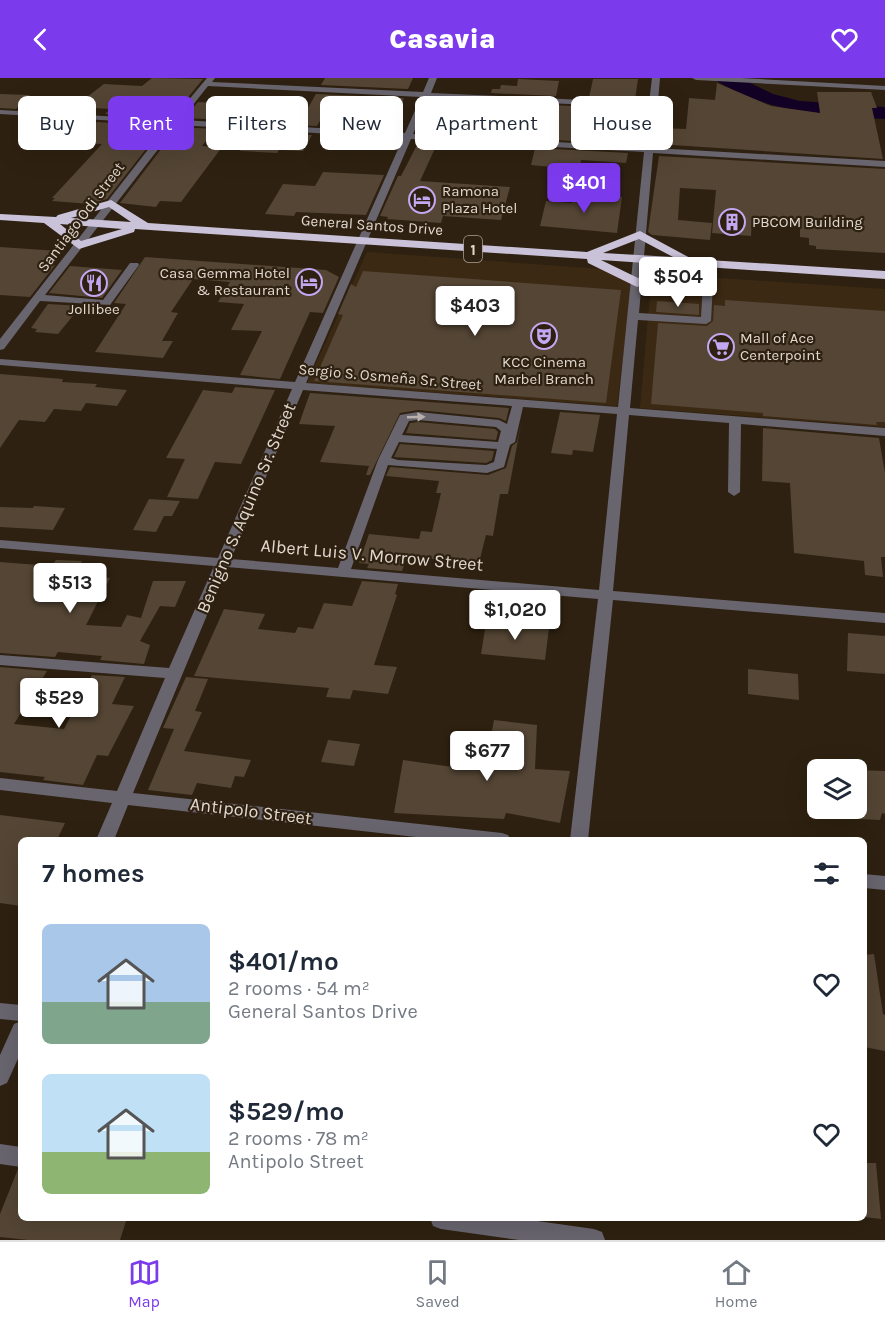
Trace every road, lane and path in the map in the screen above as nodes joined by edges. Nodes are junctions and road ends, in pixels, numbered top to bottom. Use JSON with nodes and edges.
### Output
{"nodes":[{"id":1,"x":433,"y":78,"type":"edge"},
{"id":2,"x":656,"y":78,"type":"edge"},
{"id":3,"x":696,"y":78,"type":"edge"},
{"id":4,"x":719,"y":79,"type":"edge"},
{"id":5,"x":209,"y":81,"type":"edge"},
{"id":6,"x":885,"y":88,"type":"edge"},
{"id":7,"x":426,"y":95,"type":"junction"},
{"id":8,"x":654,"y":96,"type":"edge"},
{"id":9,"x":194,"y":99,"type":"edge"},
{"id":10,"x":571,"y":102,"type":"edge"},
{"id":11,"x":0,"y":112,"type":"edge"},
{"id":12,"x":108,"y":118,"type":"edge"},
{"id":13,"x":194,"y":123,"type":"edge"},
{"id":14,"x":408,"y":135,"type":"junction"},
{"id":15,"x":571,"y":145,"type":"edge"},
{"id":16,"x":153,"y":150,"type":"edge"},
{"id":17,"x":649,"y":150,"type":"joint"},
{"id":18,"x":885,"y":164,"type":"edge"},
{"id":19,"x":111,"y":203,"type":"junction"},
{"id":20,"x":0,"y":217,"type":"edge"},
{"id":21,"x":48,"y":220,"type":"junction"},
{"id":22,"x":95,"y":224,"type":"junction"},
{"id":23,"x":144,"y":226,"type":"junction"},
{"id":24,"x":640,"y":236,"type":"junction"},
{"id":25,"x":361,"y":241,"type":"junction"},
{"id":26,"x":79,"y":245,"type":"junction"},
{"id":27,"x":585,"y":256,"type":"junction"},
{"id":28,"x":638,"y":260,"type":"junction"},
{"id":29,"x":693,"y":263,"type":"junction"},
{"id":30,"x":134,"y":265,"type":"dead end"},
{"id":31,"x":885,"y":274,"type":"edge"},
{"id":32,"x":637,"y":283,"type":"junction"},
{"id":33,"x":708,"y":283,"type":"dead end"},
{"id":34,"x":38,"y":298,"type":"junction"},
{"id":35,"x":633,"y":316,"type":"junction"},
{"id":36,"x":0,"y":347,"type":"edge"},
{"id":37,"x":0,"y":363,"type":"edge"},
{"id":38,"x":299,"y":386,"type":"junction"},
{"id":39,"x":518,"y":404,"type":"junction"},
{"id":40,"x":624,"y":412,"type":"junction"},
{"id":41,"x":735,"y":421,"type":"junction"},
{"id":42,"x":885,"y":432,"type":"edge"},
{"id":43,"x":396,"y":438,"type":"junction"},
{"id":44,"x":504,"y":446,"type":"junction"},
{"id":45,"x":384,"y":460,"type":"junction"},
{"id":46,"x":500,"y":464,"type":"junction"},
{"id":47,"x":734,"y":492,"type":"dead end"},
{"id":48,"x":0,"y":544,"type":"edge"},
{"id":49,"x":224,"y":562,"type":"junction"},
{"id":50,"x":344,"y":572,"type":"junction"},
{"id":51,"x":606,"y":595,"type":"junction"},
{"id":52,"x":885,"y":618,"type":"edge"},
{"id":53,"x":0,"y":660,"type":"edge"},
{"id":54,"x":174,"y":674,"type":"junction"},
{"id":55,"x":0,"y":784,"type":"edge"},
{"id":56,"x":124,"y":796,"type":"junction"},
{"id":57,"x":106,"y":837,"type":"edge"},
{"id":58,"x":476,"y":837,"type":"edge"},
{"id":59,"x":579,"y":837,"type":"edge"},
{"id":60,"x":867,"y":881,"type":"edge"},
{"id":61,"x":885,"y":883,"type":"edge"},
{"id":62,"x":0,"y":1011,"type":"edge"},
{"id":63,"x":18,"y":1014,"type":"edge"},
{"id":64,"x":18,"y":1037,"type":"edge"},
{"id":65,"x":0,"y":1077,"type":"edge"},
{"id":66,"x":0,"y":1154,"type":"edge"},
{"id":67,"x":18,"y":1157,"type":"edge"},
{"id":68,"x":466,"y":1221,"type":"edge"},
{"id":69,"x":542,"y":1230,"type":"edge"},
{"id":70,"x":594,"y":1240,"type":"edge"}],
"edges":[{"from":1,"to":7,"type":"street","name":"Benigno S. Aquino Sr. Street"},
{"from":2,"to":8,"type":"street"},
{"from":3,"to":4,"type":"street"},
{"from":4,"to":6,"type":"street"},
{"from":5,"to":7,"type":"street"},
{"from":5,"to":9,"type":"street","name":"Santiago Odi Street"},
{"from":7,"to":10,"type":"street"},
{"from":7,"to":14,"type":"street","name":"Benigno S. Aquino Sr. Street"},
{"from":11,"to":12,"type":"street"},
{"from":13,"to":14,"type":"street"},
{"from":14,"to":15,"type":"street"},
{"from":14,"to":25,"type":"street","name":"Benigno S. Aquino Sr. Street"},
{"from":16,"to":19,"type":"street","name":"Santiago Odi Street"},
{"from":17,"to":18,"type":"street"},
{"from":17,"to":24,"type":"street"},
{"from":19,"to":21,"type":"highway"},
{"from":19,"to":22,"type":"street","name":"Santiago Odi Street"},
{"from":19,"to":23,"type":"highway"},
{"from":20,"to":21,"type":"highway","name":"General Santos Drive","number":"1"},
{"from":21,"to":22,"type":"highway","name":"General Santos Drive","number":"1"},
{"from":21,"to":26,"type":"highway"},
{"from":22,"to":23,"type":"highway","name":"General Santos Drive","number":"1"},
{"from":22,"to":26,"type":"street","name":"Santiago Odi Street"},
{"from":23,"to":25,"type":"highway","name":"General Santos Drive","number":"1"},
{"from":23,"to":26,"type":"highway"},
{"from":24,"to":27,"type":"highway"},
{"from":24,"to":28,"type":"street"},
{"from":24,"to":29,"type":"highway"},
{"from":25,"to":27,"type":"highway","name":"General Santos Drive","number":"1"},
{"from":25,"to":38,"type":"street","name":"Benigno S. Aquino Sr. Street"},
{"from":26,"to":34,"type":"street","name":"Santiago Odi Street"},
{"from":27,"to":28,"type":"highway","name":"General Santos Drive","number":"1"},
{"from":27,"to":32,"type":"highway"},
{"from":28,"to":29,"type":"highway","name":"General Santos Drive","number":"1"},
{"from":28,"to":32,"type":"street"},
{"from":29,"to":31,"type":"highway","name":"General Santos Drive","number":"1"},
{"from":29,"to":32,"type":"highway"},
{"from":30,"to":34,"type":"street"},
{"from":32,"to":35,"type":"street"},
{"from":33,"to":35,"type":"street"},
{"from":34,"to":36,"type":"street","name":"Santiago Odi Street"},
{"from":35,"to":40,"type":"street"},
{"from":37,"to":38,"type":"street","name":"Sergio S. Osmeña Sr. Street"},
{"from":38,"to":39,"type":"street","name":"Sergio S. Osmeña Sr. Street"},
{"from":38,"to":49,"type":"street","name":"Benigno S. Aquino Sr. Street"},
{"from":39,"to":40,"type":"street","name":"Sergio S. Osmeña Sr. Street"},
{"from":39,"to":46,"type":"street"},
{"from":40,"to":41,"type":"street","name":"Sergio S. Osmeña Sr. Street"},
{"from":40,"to":51,"type":"street"},
{"from":41,"to":42,"type":"street","name":"Sergio S. Osmeña Sr. Street"},
{"from":41,"to":47,"type":"street"},
{"from":43,"to":44,"type":"street"},
{"from":43,"to":44,"type":"street","one_way":true},
{"from":43,"to":45,"type":"street"},
{"from":44,"to":46,"type":"street"},
{"from":45,"to":46,"type":"street"},
{"from":45,"to":50,"type":"street"},
{"from":48,"to":49,"type":"street","name":"Albert Luis V. Morrow Street"},
{"from":49,"to":50,"type":"street","name":"Albert Luis V. Morrow Street"},
{"from":49,"to":54,"type":"street","name":"Benigno S. Aquino Sr. Street"},
{"from":50,"to":51,"type":"street","name":"Albert Luis V. Morrow Street"},
{"from":51,"to":52,"type":"street","name":"Albert Luis V. Morrow Street"},
{"from":51,"to":59,"type":"street"},
{"from":53,"to":54,"type":"street"},
{"from":54,"to":56,"type":"street","name":"Benigno S. Aquino Sr. Street"},
{"from":55,"to":56,"type":"street","name":"Antipolo Street"},
{"from":56,"to":57,"type":"street","name":"Benigno S. Aquino Sr. Street"},
{"from":56,"to":58,"type":"street","name":"Antipolo Street"},
{"from":60,"to":61,"type":"street"},
{"from":62,"to":63,"type":"street"},
{"from":64,"to":65,"type":"street"},
{"from":66,"to":67,"type":"street"},
{"from":68,"to":69,"type":"street"},
{"from":69,"to":70,"type":"street"}]}
